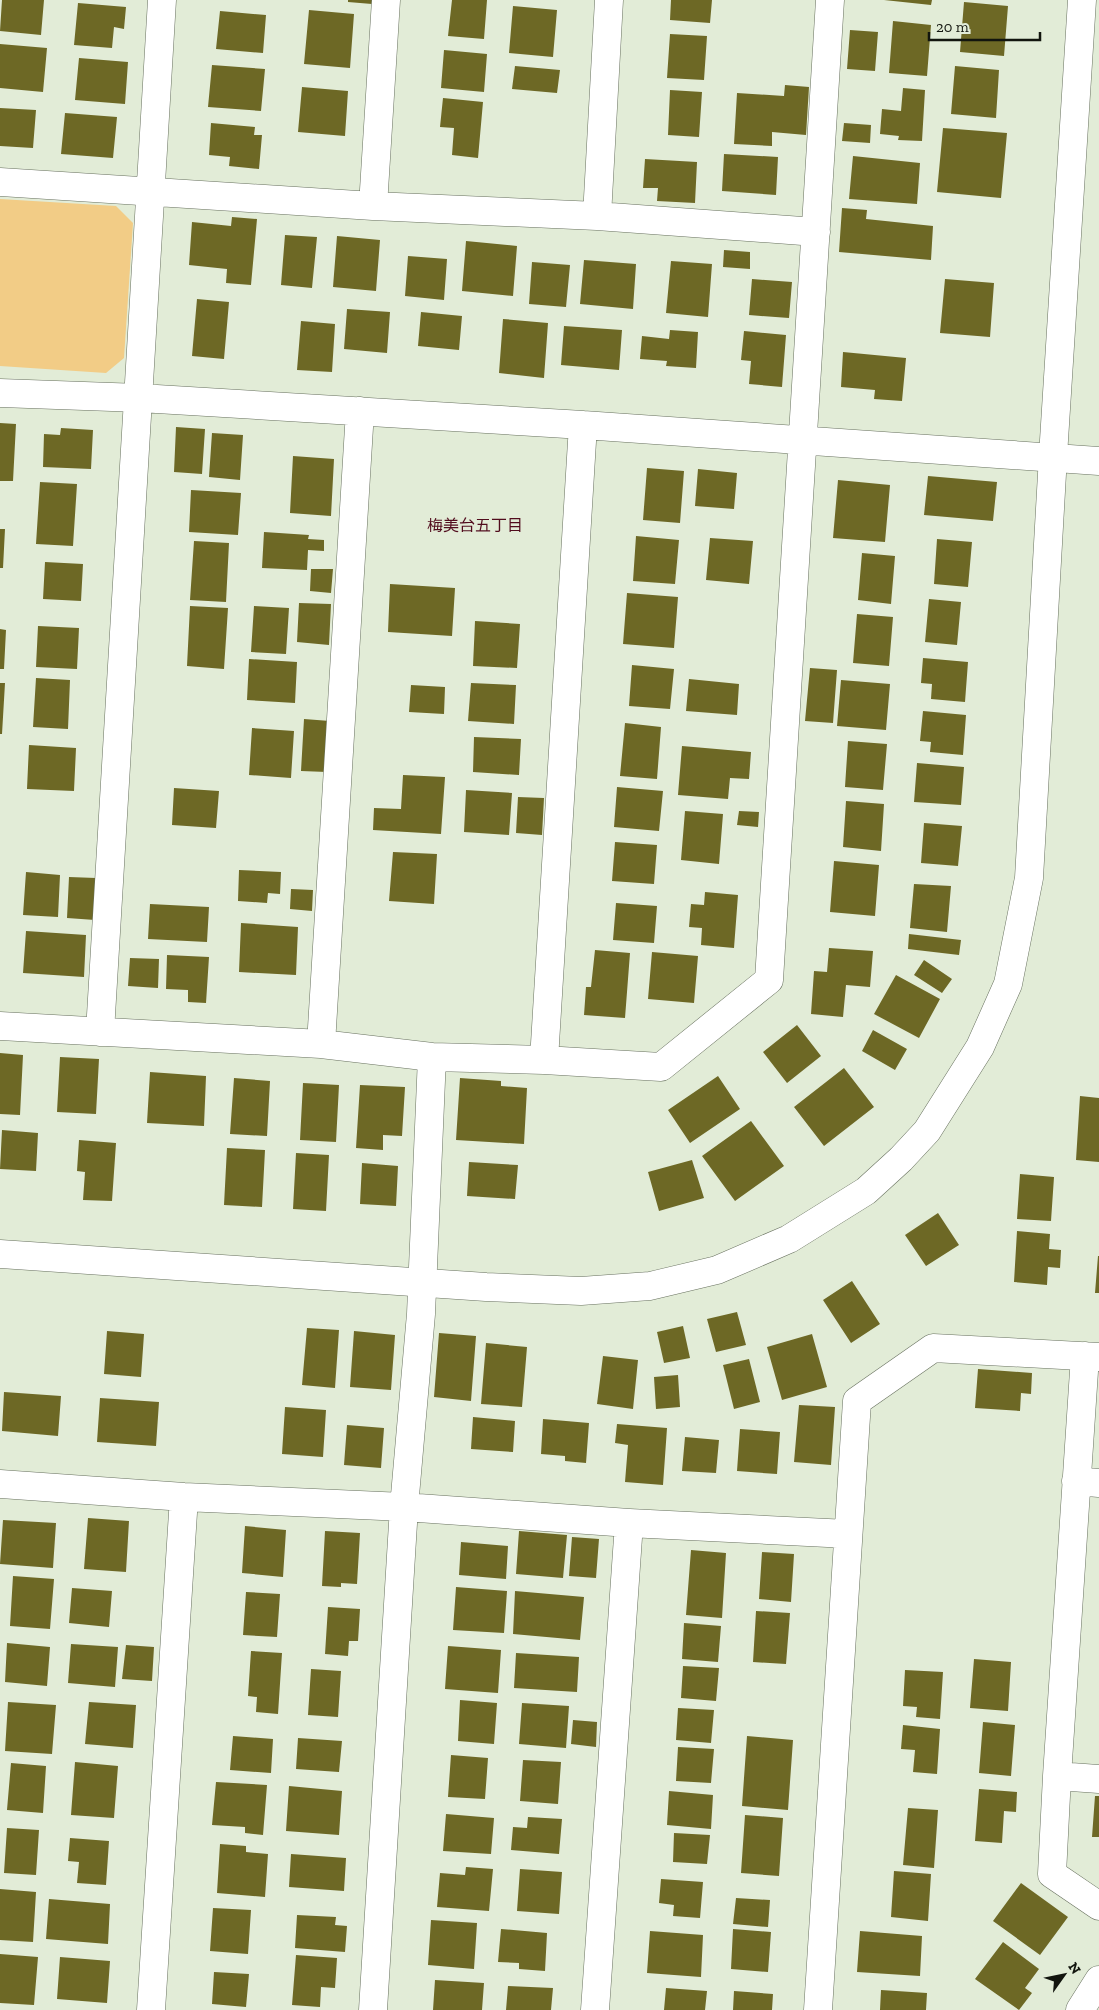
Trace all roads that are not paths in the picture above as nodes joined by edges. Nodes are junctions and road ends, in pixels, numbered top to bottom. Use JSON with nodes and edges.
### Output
{"nodes":[{"id":1,"x":162,"y":0,"type":"edge"},
{"id":2,"x":386,"y":0,"type":"edge"},
{"id":3,"x":609,"y":0,"type":"edge"},
{"id":4,"x":830,"y":0,"type":"edge"},
{"id":5,"x":1082,"y":0,"type":"edge"},
{"id":6,"x":0,"y":182,"type":"edge"},
{"id":7,"x":150,"y":191,"type":"junction"},
{"id":8,"x":374,"y":206,"type":"junction"},
{"id":9,"x":597,"y":216,"type":"junction"},
{"id":10,"x":816,"y":232,"type":"junction"},
{"id":11,"x":0,"y":392,"type":"edge"},
{"id":12,"x":140,"y":398,"type":"junction"},
{"id":13,"x":360,"y":411,"type":"junction"},
{"id":14,"x":583,"y":425,"type":"junction"},
{"id":15,"x":803,"y":439,"type":"junction"},
{"id":16,"x":1053,"y":456,"type":"junction"},
{"id":17,"x":1099,"y":461,"type":"edge"},
{"id":18,"x":0,"y":1026,"type":"edge"},
{"id":19,"x":100,"y":1032,"type":"junction"},
{"id":20,"x":321,"y":1044,"type":"junction"},
{"id":21,"x":432,"y":1057,"type":"junction"},
{"id":22,"x":544,"y":1060,"type":"junction"},
{"id":23,"x":0,"y":1254,"type":"edge"},
{"id":24,"x":422,"y":1283,"type":"junction"},
{"id":25,"x":1092,"y":1356,"type":"edge"},
{"id":26,"x":1087,"y":1482,"type":"edge"},
{"id":27,"x":0,"y":1484,"type":"edge"},
{"id":28,"x":184,"y":1496,"type":"junction"},
{"id":29,"x":404,"y":1507,"type":"junction"},
{"id":30,"x":629,"y":1523,"type":"junction"},
{"id":31,"x":848,"y":1534,"type":"junction"},
{"id":32,"x":1056,"y":1776,"type":"junction"},
{"id":33,"x":1099,"y":1779,"type":"edge"},
{"id":34,"x":1099,"y":1906,"type":"edge"},
{"id":35,"x":1099,"y":1980,"type":"edge"},
{"id":36,"x":151,"y":2010,"type":"edge"},
{"id":37,"x":373,"y":2010,"type":"edge"},
{"id":38,"x":595,"y":2010,"type":"edge"},
{"id":39,"x":818,"y":2010,"type":"edge"},
{"id":40,"x":1080,"y":2010,"type":"edge"}],
"edges":[{"from":1,"to":7,"type":"street"},
{"from":2,"to":8,"type":"street"},
{"from":3,"to":9,"type":"street"},
{"from":4,"to":10,"type":"street"},
{"from":5,"to":16,"type":"street"},
{"from":6,"to":7,"type":"street"},
{"from":7,"to":8,"type":"street"},
{"from":7,"to":12,"type":"street"},
{"from":8,"to":9,"type":"street"},
{"from":9,"to":10,"type":"street"},
{"from":10,"to":15,"type":"street"},
{"from":11,"to":12,"type":"street"},
{"from":12,"to":13,"type":"street"},
{"from":12,"to":19,"type":"street"},
{"from":13,"to":14,"type":"street"},
{"from":13,"to":20,"type":"street"},
{"from":14,"to":15,"type":"street"},
{"from":14,"to":22,"type":"street"},
{"from":15,"to":16,"type":"street"},
{"from":15,"to":22,"type":"street"},
{"from":16,"to":17,"type":"street"},
{"from":16,"to":24,"type":"street"},
{"from":18,"to":19,"type":"street"},
{"from":19,"to":20,"type":"street"},
{"from":20,"to":21,"type":"street"},
{"from":21,"to":22,"type":"street"},
{"from":21,"to":24,"type":"street"},
{"from":23,"to":24,"type":"street"},
{"from":24,"to":29,"type":"street"},
{"from":25,"to":26,"type":"street"},
{"from":25,"to":31,"type":"street"},
{"from":26,"to":32,"type":"street"},
{"from":27,"to":28,"type":"street"},
{"from":28,"to":29,"type":"street"},
{"from":28,"to":36,"type":"street"},
{"from":29,"to":30,"type":"street"},
{"from":29,"to":37,"type":"street"},
{"from":30,"to":31,"type":"street"},
{"from":30,"to":38,"type":"street"},
{"from":31,"to":39,"type":"street"},
{"from":32,"to":33,"type":"street"},
{"from":32,"to":34,"type":"street"},
{"from":35,"to":40,"type":"street"}]}
